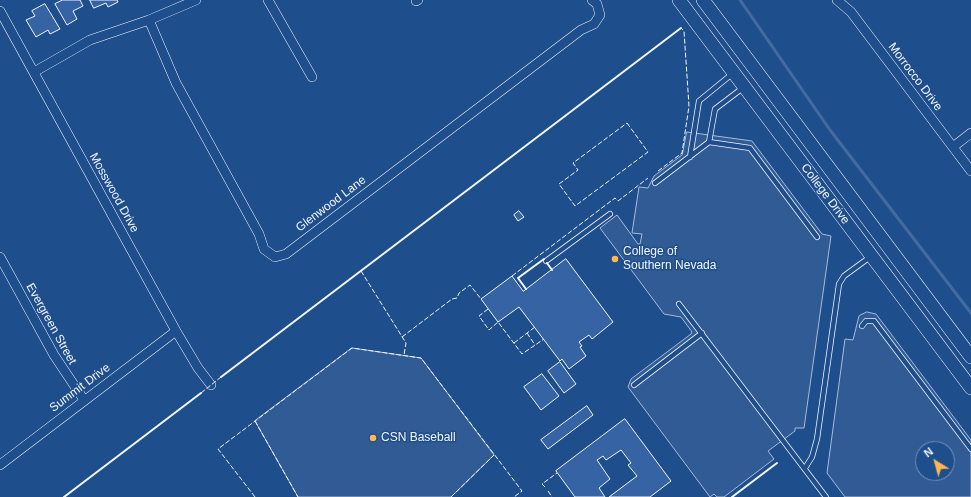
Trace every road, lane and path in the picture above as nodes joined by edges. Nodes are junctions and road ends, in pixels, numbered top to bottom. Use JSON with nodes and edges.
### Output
{"nodes":[{"id":1,"x":196,"y":0,"type":"edge"},
{"id":2,"x":268,"y":0,"type":"edge"},
{"id":3,"x":592,"y":0,"type":"edge"},
{"id":4,"x":679,"y":0,"type":"edge"},
{"id":5,"x":703,"y":0,"type":"edge"},
{"id":6,"x":837,"y":0,"type":"edge"},
{"id":7,"x":0,"y":11,"type":"edge"},
{"id":8,"x":149,"y":20,"type":"junction"},
{"id":9,"x":749,"y":62,"type":"junction"},
{"id":10,"x":34,"y":72,"type":"junction"},
{"id":11,"x":734,"y":73,"type":"junction"},
{"id":12,"x":760,"y":75,"type":"junction"},
{"id":13,"x":312,"y":77,"type":"dead end"},
{"id":14,"x":744,"y":87,"type":"junction"},
{"id":15,"x":971,"y":133,"type":"edge"},
{"id":16,"x":709,"y":142,"type":"junction"},
{"id":17,"x":953,"y":147,"type":"junction"},
{"id":18,"x":690,"y":157,"type":"junction"},
{"id":19,"x":971,"y":171,"type":"edge"},
{"id":20,"x":655,"y":183,"type":"dead end"},
{"id":21,"x":610,"y":214,"type":"dead end"},
{"id":22,"x":817,"y":237,"type":"dead end"},
{"id":23,"x":871,"y":256,"type":"junction"},
{"id":24,"x":0,"y":257,"type":"edge"},
{"id":25,"x":546,"y":261,"type":"dead end"},
{"id":26,"x":679,"y":304,"type":"dead end"},
{"id":27,"x":862,"y":326,"type":"dead end"},
{"id":28,"x":176,"y":331,"type":"junction"},
{"id":29,"x":702,"y":333,"type":"junction"},
{"id":30,"x":971,"y":357,"type":"edge"},
{"id":31,"x":211,"y":384,"type":"dead end"},
{"id":32,"x":634,"y":385,"type":"dead end"},
{"id":33,"x":971,"y":388,"type":"edge"},
{"id":34,"x":84,"y":400,"type":"junction"},
{"id":35,"x":971,"y":449,"type":"edge"},
{"id":36,"x":0,"y":465,"type":"edge"},
{"id":37,"x":805,"y":468,"type":"junction"},
{"id":38,"x":826,"y":497,"type":"edge"}],
"edges":[{"from":1,"to":8,"type":"street"},
{"from":2,"to":13,"type":"street"},
{"from":3,"to":8,"type":"street","name":"Glenwood Lane"},
{"from":4,"to":11,"type":"main road","name":"College Drive"},
{"from":5,"to":9,"type":"main road","name":"College Drive"},
{"from":6,"to":17,"type":"street","name":"Morrocco Drive"},
{"from":7,"to":10,"type":"street","name":"Mosswood Drive"},
{"from":8,"to":10,"type":"street"},
{"from":9,"to":11,"type":"main road"},
{"from":9,"to":12,"type":"main road","name":"College Drive"},
{"from":10,"to":28,"type":"street","name":"Mosswood Drive"},
{"from":11,"to":14,"type":"main road","name":"College Drive"},
{"from":11,"to":18,"type":"lane"},
{"from":12,"to":14,"type":"main road"},
{"from":12,"to":30,"type":"main road","name":"College Drive"},
{"from":14,"to":16,"type":"lane"},
{"from":14,"to":23,"type":"main road","name":"College Drive"},
{"from":15,"to":17,"type":"street"},
{"from":16,"to":18,"type":"lane"},
{"from":16,"to":22,"type":"lane"},
{"from":17,"to":19,"type":"street","name":"Morrocco Drive"},
{"from":18,"to":20,"type":"lane"},
{"from":21,"to":25,"type":"lane"},
{"from":23,"to":33,"type":"main road","name":"College Drive"},
{"from":23,"to":37,"type":"lane"},
{"from":24,"to":34,"type":"street","name":"Evergreen Street"},
{"from":26,"to":29,"type":"lane"},
{"from":27,"to":35,"type":"lane"},
{"from":28,"to":31,"type":"street","name":"Mosswood Drive"},
{"from":28,"to":34,"type":"street","name":"Summit Drive"},
{"from":29,"to":32,"type":"lane"},
{"from":29,"to":37,"type":"lane"},
{"from":34,"to":36,"type":"street","name":"Summit Drive"},
{"from":37,"to":38,"type":"lane"}]}
